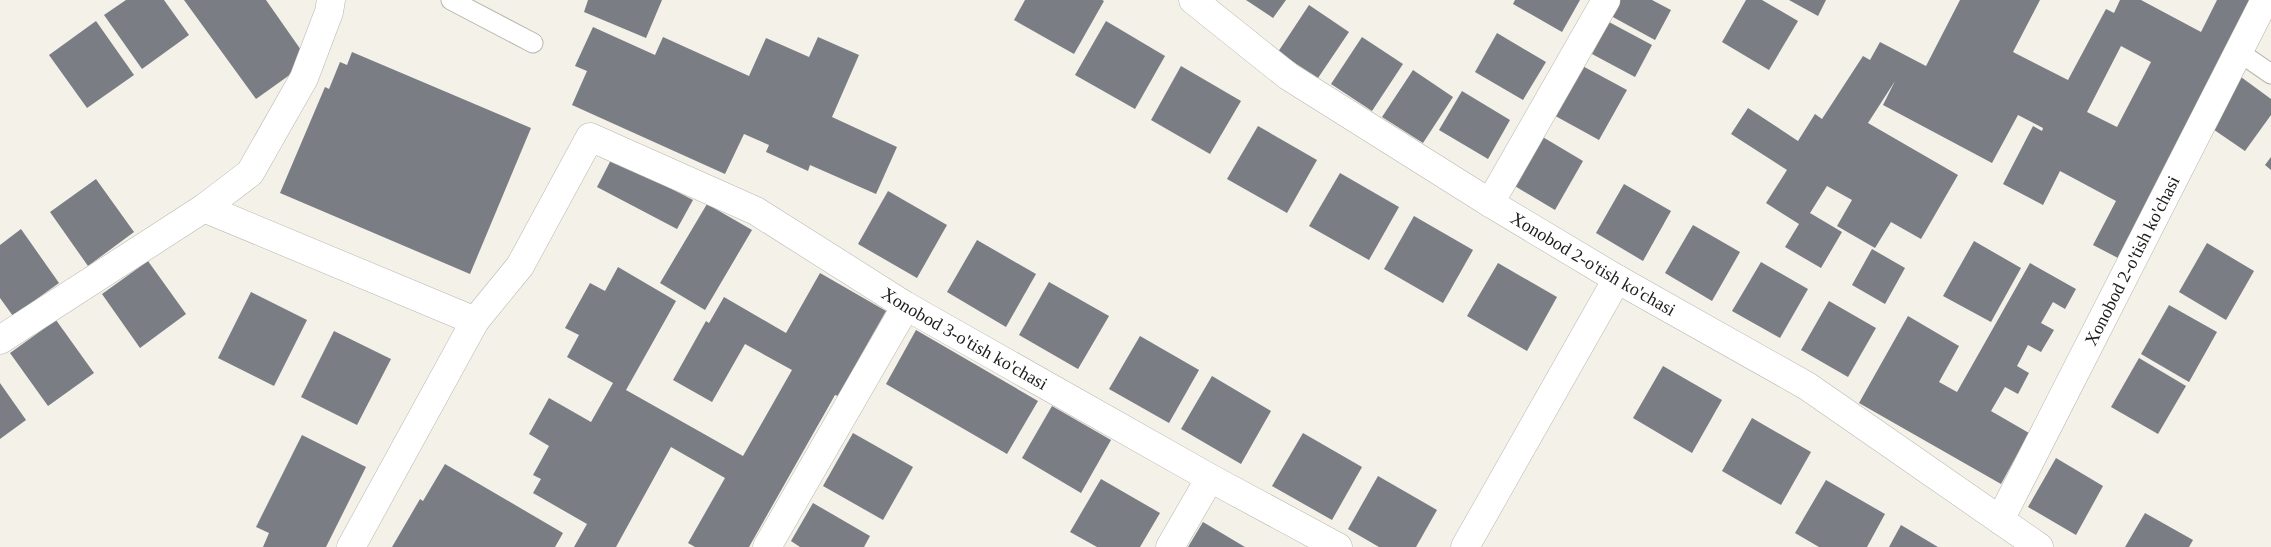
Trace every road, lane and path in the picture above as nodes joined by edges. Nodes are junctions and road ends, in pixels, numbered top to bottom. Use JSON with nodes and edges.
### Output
{"nodes":[{"id":1,"x":331,"y":0,"type":"edge"},
{"id":2,"x":451,"y":0,"type":"edge"},
{"id":3,"x":1193,"y":0,"type":"edge"},
{"id":4,"x":1606,"y":0,"type":"edge"},
{"id":5,"x":2265,"y":0,"type":"edge"},
{"id":6,"x":533,"y":43,"type":"dead end"},
{"id":7,"x":2239,"y":52,"type":"junction"},
{"id":8,"x":2271,"y":74,"type":"edge"},
{"id":9,"x":1490,"y":203,"type":"junction"},
{"id":10,"x":204,"y":208,"type":"junction"},
{"id":11,"x":1617,"y":279,"type":"junction"},
{"id":12,"x":906,"y":306,"type":"junction"},
{"id":13,"x":475,"y":321,"type":"junction"},
{"id":14,"x":0,"y":340,"type":"edge"},
{"id":15,"x":1210,"y":478,"type":"junction"},
{"id":16,"x":2000,"y":520,"type":"junction"},
{"id":17,"x":351,"y":547,"type":"edge"},
{"id":18,"x":767,"y":547,"type":"edge"},
{"id":19,"x":1170,"y":547,"type":"edge"},
{"id":20,"x":1338,"y":547,"type":"edge"},
{"id":21,"x":1465,"y":547,"type":"edge"},
{"id":22,"x":2039,"y":547,"type":"edge"}],
"edges":[{"from":1,"to":10,"type":"street"},
{"from":2,"to":6,"type":"lane"},
{"from":3,"to":9,"type":"street","name":"Xonobod 2-o'tish ko'chasi"},
{"from":4,"to":9,"type":"street"},
{"from":5,"to":7,"type":"street","name":"Xonobod 2-o'tish ko'chasi"},
{"from":7,"to":8,"type":"lane"},
{"from":7,"to":16,"type":"street","name":"Xonobod 2-o'tish ko'chasi"},
{"from":9,"to":11,"type":"street","name":"Xonobod 2-o'tish ko'chasi"},
{"from":10,"to":13,"type":"street"},
{"from":10,"to":14,"type":"street"},
{"from":11,"to":16,"type":"street","name":"Xonobod 2-o'tish ko'chasi"},
{"from":11,"to":21,"type":"street"},
{"from":12,"to":13,"type":"street","name":"Xonobod 3-o'tish ko'chasi"},
{"from":12,"to":15,"type":"street","name":"Xonobod 3-o'tish ko'chasi"},
{"from":12,"to":18,"type":"street"},
{"from":13,"to":17,"type":"street"},
{"from":15,"to":19,"type":"street"},
{"from":15,"to":20,"type":"street","name":"Xonobod 3-o'tish ko'chasi"},
{"from":16,"to":22,"type":"street","name":"Xonobod 2-o'tish ko'chasi"}]}
